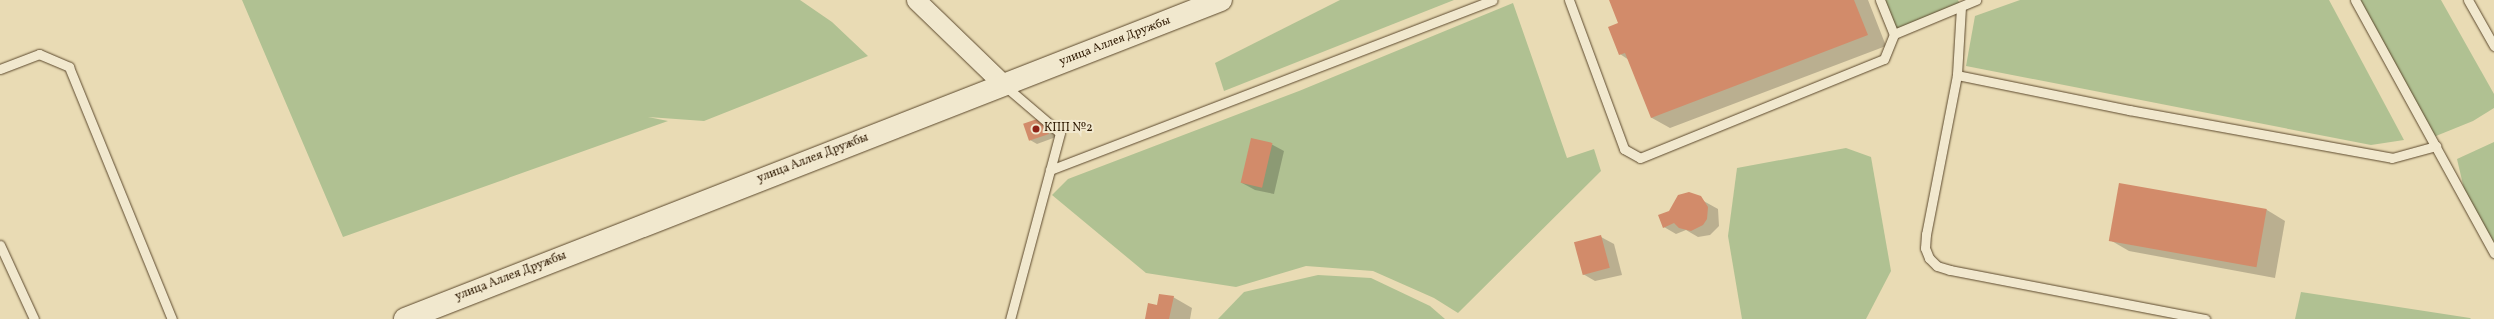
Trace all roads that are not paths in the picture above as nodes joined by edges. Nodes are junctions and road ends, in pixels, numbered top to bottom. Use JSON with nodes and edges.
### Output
{"nodes":[{"id":1,"x":916,"y":0,"type":"edge"},
{"id":2,"x":1221,"y":0,"type":"edge"},
{"id":3,"x":1492,"y":0,"type":"edge"},
{"id":4,"x":1570,"y":0,"type":"edge"},
{"id":5,"x":1880,"y":0,"type":"edge"},
{"id":6,"x":1976,"y":0,"type":"edge"},
{"id":7,"x":2355,"y":0,"type":"edge"},
{"id":8,"x":2468,"y":0,"type":"edge"},
{"id":9,"x":1960,"y":7,"type":"junction"},
{"id":10,"x":1894,"y":34,"type":"junction"},
{"id":11,"x":2494,"y":46,"type":"edge"},
{"id":12,"x":0,"y":69,"type":"edge"},
{"id":13,"x":1957,"y":75,"type":"junction"},
{"id":14,"x":1004,"y":85,"type":"junction"},
{"id":15,"x":2436,"y":146,"type":"junction"},
{"id":16,"x":1050,"y":170,"type":"junction"},
{"id":17,"x":0,"y":245,"type":"edge"},
{"id":18,"x":2494,"y":253,"type":"edge"},
{"id":19,"x":34,"y":319,"type":"edge"},
{"id":20,"x":172,"y":319,"type":"edge"},
{"id":21,"x":405,"y":319,"type":"edge"},
{"id":22,"x":1010,"y":319,"type":"edge"},
{"id":23,"x":2205,"y":319,"type":"edge"}],
"edges":[{"from":1,"to":14,"type":"street"},
{"from":2,"to":14,"type":"main road","name":"улица Аллея Дружбы"},
{"from":3,"to":16,"type":"lane"},
{"from":4,"to":10,"type":"lane"},
{"from":5,"to":10,"type":"lane"},
{"from":6,"to":9,"type":"lane"},
{"from":7,"to":15,"type":"lane"},
{"from":8,"to":11,"type":"lane"},
{"from":9,"to":10,"type":"lane"},
{"from":9,"to":13,"type":"lane"},
{"from":12,"to":20,"type":"lane"},
{"from":13,"to":15,"type":"lane"},
{"from":13,"to":23,"type":"lane"},
{"from":14,"to":16,"type":"lane"},
{"from":14,"to":21,"type":"main road","name":"улица Аллея Дружбы"},
{"from":15,"to":18,"type":"lane"},
{"from":16,"to":22,"type":"lane"},
{"from":17,"to":19,"type":"lane"}]}
